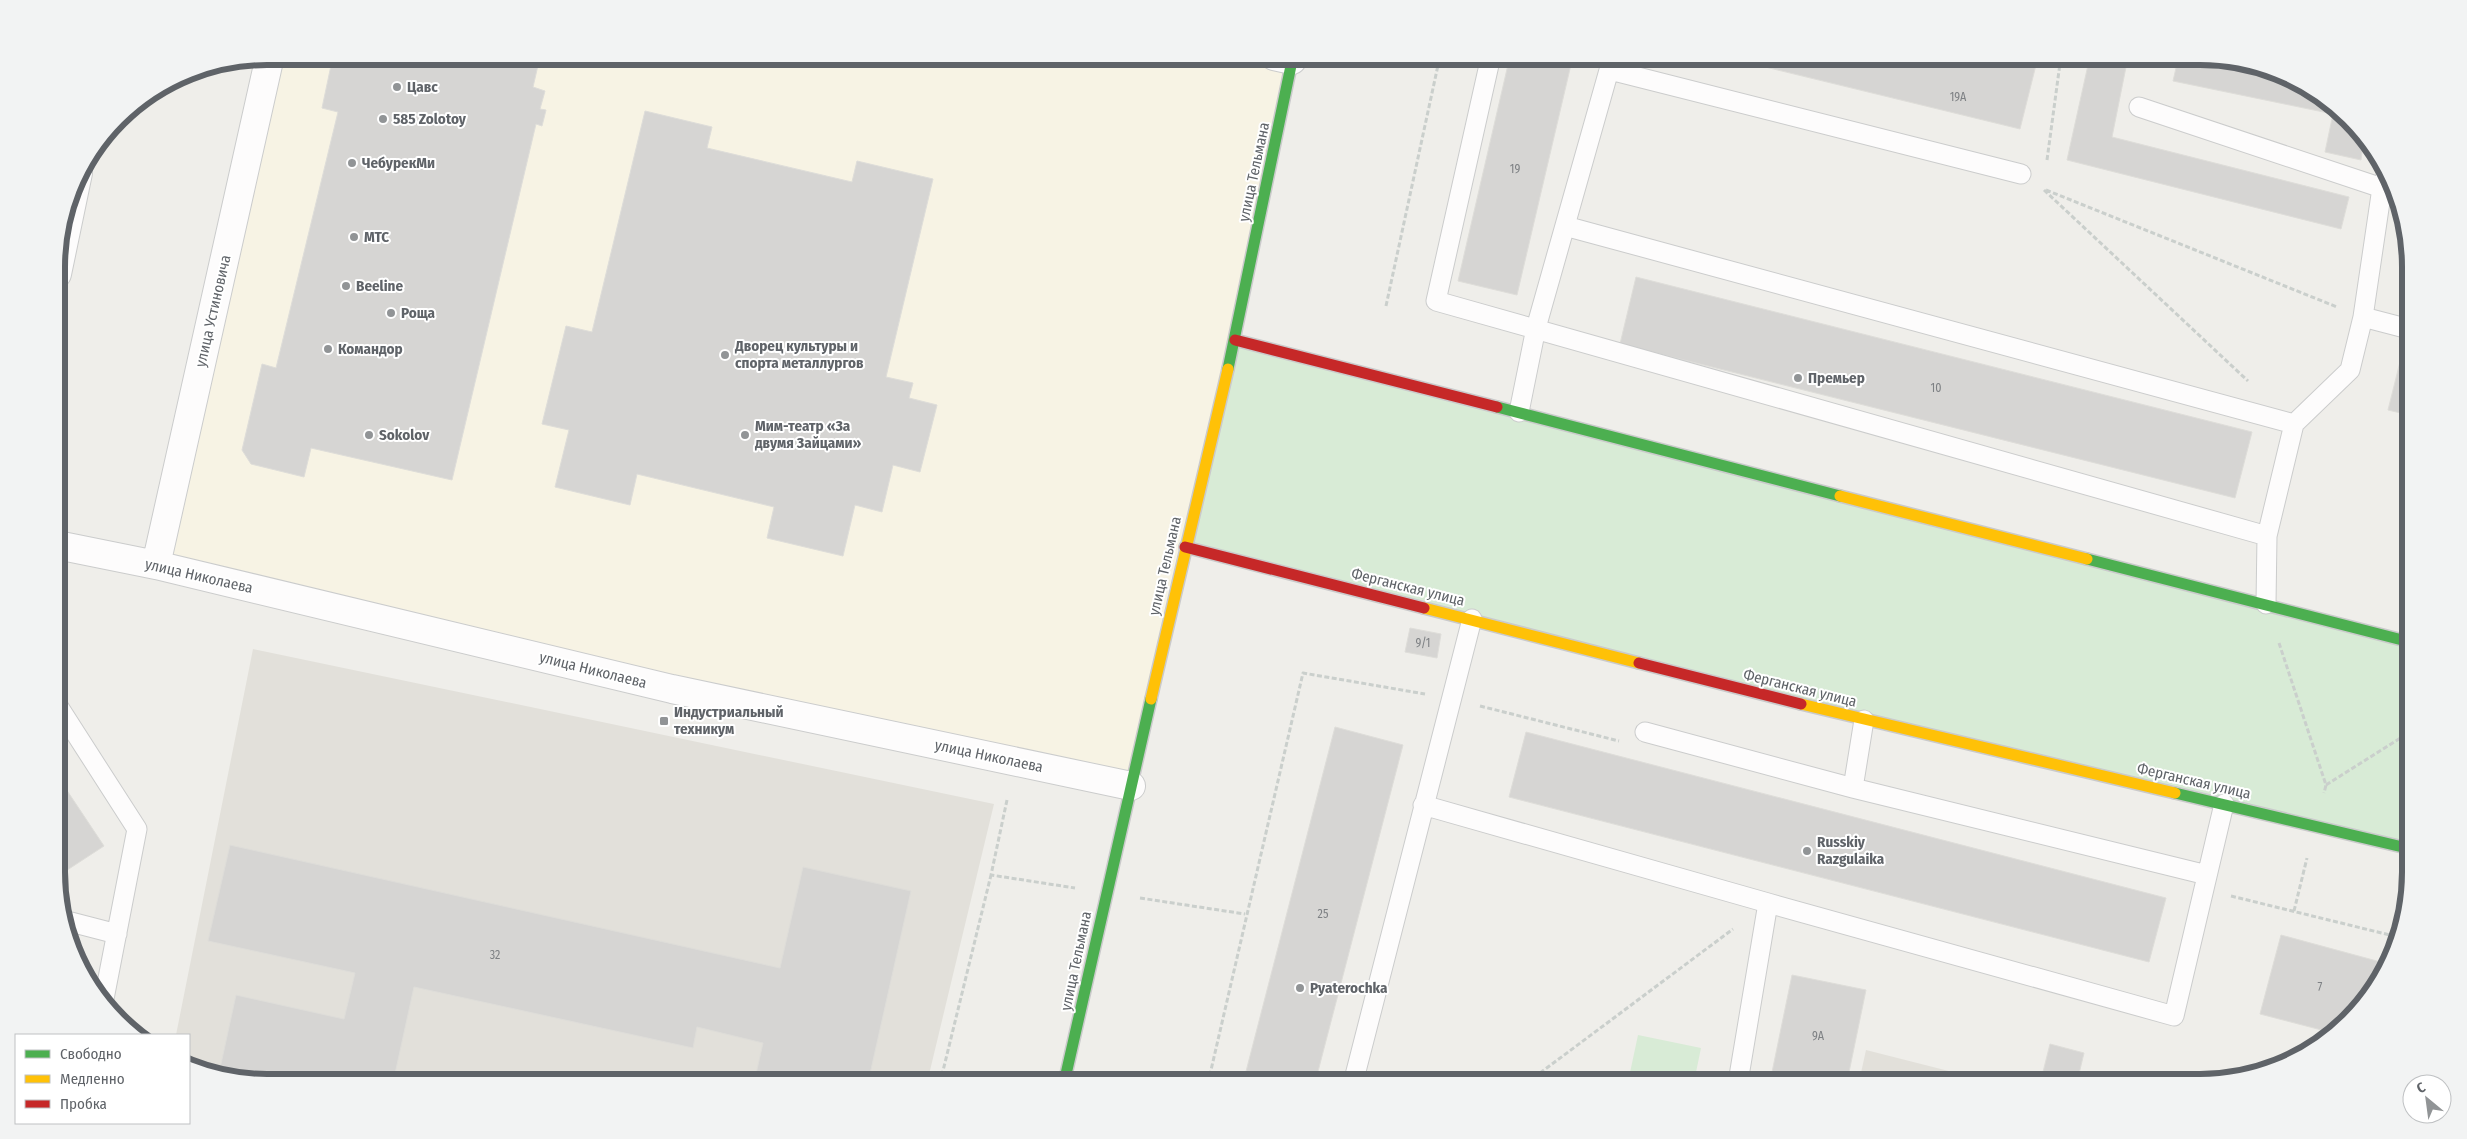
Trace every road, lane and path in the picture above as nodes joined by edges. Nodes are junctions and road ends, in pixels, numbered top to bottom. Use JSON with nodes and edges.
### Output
{"nodes":[{"id":1,"x":268,"y":65,"type":"edge"},
{"id":2,"x":1285,"y":65,"type":"edge"},
{"id":3,"x":1438,"y":65,"type":"edge"},
{"id":4,"x":1489,"y":65,"type":"edge"},
{"id":5,"x":1610,"y":65,"type":"edge"},
{"id":6,"x":1618,"y":65,"type":"edge"},
{"id":7,"x":2060,"y":65,"type":"edge"},
{"id":8,"x":2139,"y":107,"type":"dead end"},
{"id":9,"x":2021,"y":174,"type":"joint"},
{"id":10,"x":2382,"y":180,"type":"edge"},
{"id":11,"x":2384,"y":185,"type":"edge"},
{"id":12,"x":2043,"y":189,"type":"junction"},
{"id":13,"x":1565,"y":226,"type":"junction"},
{"id":14,"x":1386,"y":306,"type":"dead end"},
{"id":15,"x":2363,"y":317,"type":"junction"},
{"id":16,"x":2402,"y":326,"type":"edge"},
{"id":17,"x":1536,"y":328,"type":"junction"},
{"id":18,"x":1234,"y":340,"type":"junction"},
{"id":19,"x":2251,"y":384,"type":"dead end"},
{"id":20,"x":1519,"y":412,"type":"junction"},
{"id":21,"x":2294,"y":424,"type":"junction"},
{"id":22,"x":2267,"y":536,"type":"junction"},
{"id":23,"x":65,"y":547,"type":"edge"},
{"id":24,"x":1185,"y":547,"type":"junction"},
{"id":25,"x":156,"y":565,"type":"junction"},
{"id":26,"x":2266,"y":604,"type":"junction"},
{"id":27,"x":1472,"y":619,"type":"junction"},
{"id":28,"x":2402,"y":640,"type":"edge"},
{"id":29,"x":1303,"y":673,"type":"dead end"},
{"id":30,"x":65,"y":717,"type":"edge"},
{"id":31,"x":1864,"y":720,"type":"junction"},
{"id":32,"x":1644,"y":732,"type":"dead end"},
{"id":33,"x":2402,"y":737,"type":"edge"},
{"id":34,"x":2326,"y":785,"type":"junction"},
{"id":35,"x":1131,"y":786,"type":"junction"},
{"id":36,"x":1853,"y":788,"type":"junction"},
{"id":37,"x":2224,"y":804,"type":"junction"},
{"id":38,"x":1423,"y":805,"type":"junction"},
{"id":39,"x":2315,"y":825,"type":"junction"},
{"id":40,"x":2402,"y":847,"type":"edge"},
{"id":41,"x":990,"y":875,"type":"dead end"},
{"id":42,"x":2207,"y":875,"type":"junction"},
{"id":43,"x":1768,"y":904,"type":"junction"},
{"id":44,"x":2294,"y":911,"type":"dead end"},
{"id":45,"x":72,"y":922,"type":"edge"},
{"id":46,"x":117,"y":934,"type":"junction"},
{"id":47,"x":105,"y":993,"type":"edge"},
{"id":48,"x":942,"y":1074,"type":"edge"},
{"id":49,"x":1066,"y":1074,"type":"edge"},
{"id":50,"x":1210,"y":1074,"type":"edge"},
{"id":51,"x":1356,"y":1074,"type":"edge"},
{"id":52,"x":1539,"y":1074,"type":"edge"},
{"id":53,"x":1739,"y":1074,"type":"edge"}],
"edges":[{"from":1,"to":25,"type":"street","name":"улица Устиновича"},
{"from":2,"to":18,"type":"street","name":"улица Тельмана"},
{"from":3,"to":14,"type":"path"},
{"from":4,"to":17,"type":"lane"},
{"from":5,"to":13,"type":"lane"},
{"from":6,"to":9,"type":"lane"},
{"from":7,"to":12,"type":"path"},
{"from":8,"to":10,"type":"lane"},
{"from":9,"to":12,"type":"path"},
{"from":11,"to":15,"type":"lane"},
{"from":12,"to":15,"type":"path"},
{"from":12,"to":19,"type":"path"},
{"from":13,"to":17,"type":"lane"},
{"from":13,"to":21,"type":"lane"},
{"from":15,"to":16,"type":"lane"},
{"from":15,"to":21,"type":"lane"},
{"from":17,"to":20,"type":"lane"},
{"from":17,"to":22,"type":"lane"},
{"from":18,"to":20,"type":"street"},
{"from":18,"to":24,"type":"street","name":"улица Тельмана"},
{"from":20,"to":26,"type":"street"},
{"from":21,"to":22,"type":"lane"},
{"from":22,"to":26,"type":"lane"},
{"from":23,"to":25,"type":"street","name":"улица Николаева"},
{"from":24,"to":27,"type":"street","name":"Ферганская улица"},
{"from":24,"to":35,"type":"street","name":"улица Тельмана"},
{"from":25,"to":35,"type":"street","name":"улица Николаева"},
{"from":26,"to":28,"type":"street"},
{"from":26,"to":34,"type":"path"},
{"from":27,"to":31,"type":"street","name":"Ферганская улица"},
{"from":27,"to":38,"type":"lane"},
{"from":29,"to":50,"type":"path"},
{"from":30,"to":46,"type":"lane"},
{"from":31,"to":36,"type":"lane"},
{"from":31,"to":37,"type":"street","name":"Ферганская улица"},
{"from":32,"to":36,"type":"lane"},
{"from":33,"to":34,"type":"path"},
{"from":34,"to":39,"type":"path"},
{"from":35,"to":49,"type":"street","name":"улица Тельмана"},
{"from":36,"to":42,"type":"lane"},
{"from":37,"to":39,"type":"street","name":"Ферганская улица"},
{"from":37,"to":42,"type":"lane"},
{"from":38,"to":43,"type":"lane"},
{"from":38,"to":51,"type":"lane"},
{"from":39,"to":40,"type":"street","name":"Ферганская улица"},
{"from":39,"to":44,"type":"path"},
{"from":41,"to":48,"type":"path"},
{"from":42,"to":43,"type":"lane"},
{"from":43,"to":52,"type":"path"},
{"from":43,"to":53,"type":"lane"},
{"from":45,"to":46,"type":"lane"},
{"from":46,"to":47,"type":"lane"}]}
